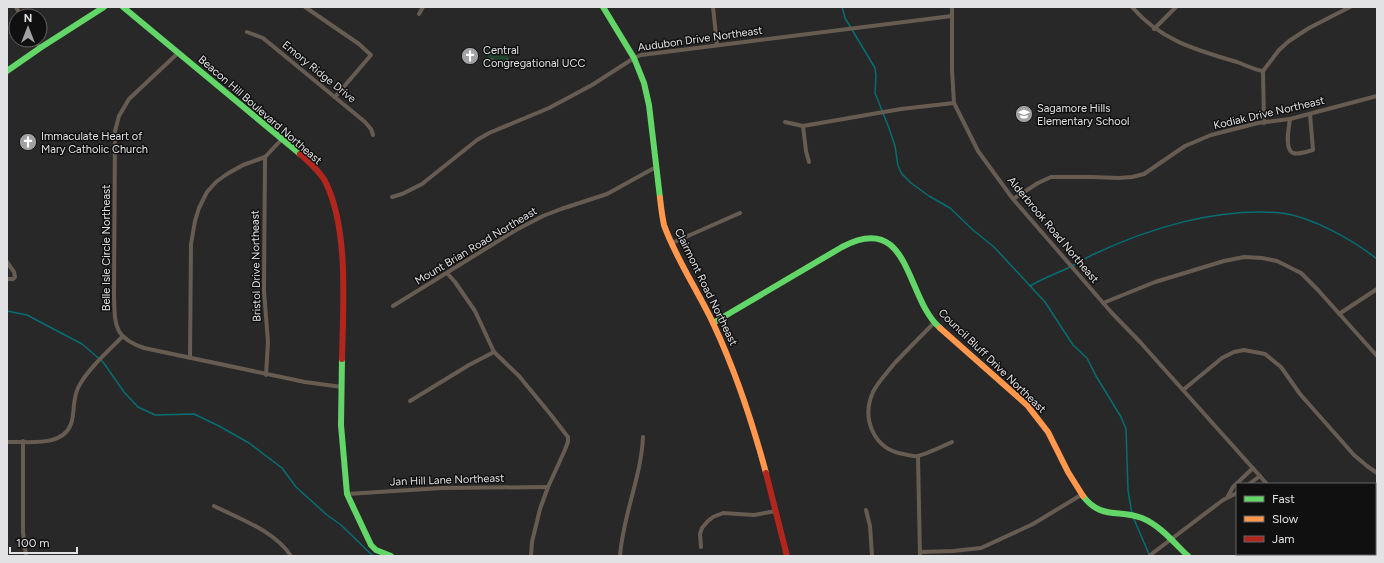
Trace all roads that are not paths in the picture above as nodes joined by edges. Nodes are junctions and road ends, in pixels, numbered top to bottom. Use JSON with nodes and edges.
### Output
{"nodes":[{"id":1,"x":104,"y":7,"type":"edge"},
{"id":2,"x":123,"y":7,"type":"edge"},
{"id":3,"x":306,"y":7,"type":"edge"},
{"id":4,"x":423,"y":7,"type":"edge"},
{"id":5,"x":603,"y":7,"type":"edge"},
{"id":6,"x":713,"y":7,"type":"edge"},
{"id":7,"x":952,"y":7,"type":"edge"},
{"id":8,"x":1132,"y":7,"type":"edge"},
{"id":9,"x":1176,"y":7,"type":"edge"},
{"id":10,"x":1350,"y":7,"type":"edge"},
{"id":11,"x":419,"y":14,"type":"dead end"},
{"id":12,"x":952,"y":16,"type":"junction"},
{"id":13,"x":1154,"y":29,"type":"junction"},
{"id":14,"x":247,"y":32,"type":"dead end"},
{"id":15,"x":48,"y":43,"type":"edge"},
{"id":16,"x":717,"y":45,"type":"junction"},
{"id":17,"x":40,"y":48,"type":"edge"},
{"id":18,"x":178,"y":53,"type":"junction"},
{"id":19,"x":634,"y":58,"type":"junction"},
{"id":20,"x":7,"y":71,"type":"edge"},
{"id":21,"x":1263,"y":71,"type":"junction"},
{"id":22,"x":1377,"y":96,"type":"edge"},
{"id":23,"x":335,"y":97,"type":"junction"},
{"id":24,"x":954,"y":103,"type":"junction"},
{"id":25,"x":1310,"y":114,"type":"junction"},
{"id":26,"x":1290,"y":119,"type":"junction"},
{"id":27,"x":785,"y":122,"type":"dead end"},
{"id":28,"x":1264,"y":123,"type":"junction"},
{"id":29,"x":803,"y":126,"type":"junction"},
{"id":30,"x":373,"y":135,"type":"dead end"},
{"id":31,"x":282,"y":139,"type":"junction"},
{"id":32,"x":265,"y":157,"type":"junction"},
{"id":33,"x":809,"y":162,"type":"dead end"},
{"id":34,"x":656,"y":168,"type":"junction"},
{"id":35,"x":392,"y":197,"type":"dead end"},
{"id":36,"x":1013,"y":199,"type":"junction"},
{"id":37,"x":740,"y":213,"type":"dead end"},
{"id":38,"x":672,"y":243,"type":"junction"},
{"id":39,"x":7,"y":262,"type":"edge"},
{"id":40,"x":447,"y":273,"type":"junction"},
{"id":41,"x":7,"y":279,"type":"edge"},
{"id":42,"x":1377,"y":289,"type":"edge"},
{"id":43,"x":1103,"y":303,"type":"junction"},
{"id":44,"x":393,"y":306,"type":"dead end"},
{"id":45,"x":1339,"y":314,"type":"junction"},
{"id":46,"x":713,"y":323,"type":"junction"},
{"id":47,"x":934,"y":323,"type":"junction"},
{"id":48,"x":122,"y":337,"type":"junction"},
{"id":49,"x":494,"y":352,"type":"junction"},
{"id":50,"x":1377,"y":356,"type":"edge"},
{"id":51,"x":190,"y":358,"type":"junction"},
{"id":52,"x":266,"y":375,"type":"junction"},
{"id":53,"x":342,"y":387,"type":"junction"},
{"id":54,"x":1183,"y":390,"type":"junction"},
{"id":55,"x":410,"y":401,"type":"dead end"},
{"id":56,"x":643,"y":437,"type":"dead end"},
{"id":57,"x":7,"y":442,"type":"edge"},
{"id":58,"x":22,"y":442,"type":"junction"},
{"id":59,"x":952,"y":442,"type":"dead end"},
{"id":60,"x":918,"y":456,"type":"junction"},
{"id":61,"x":1253,"y":468,"type":"junction"},
{"id":62,"x":1377,"y":473,"type":"edge"},
{"id":63,"x":1260,"y":476,"type":"junction"},
{"id":64,"x":1237,"y":483,"type":"edge"},
{"id":65,"x":1250,"y":483,"type":"edge"},
{"id":66,"x":1266,"y":483,"type":"edge"},
{"id":67,"x":1236,"y":484,"type":"edge"},
{"id":68,"x":548,"y":487,"type":"junction"},
{"id":69,"x":1236,"y":493,"type":"edge"},
{"id":70,"x":347,"y":494,"type":"junction"},
{"id":71,"x":1081,"y":495,"type":"junction"},
{"id":72,"x":1228,"y":497,"type":"junction"},
{"id":73,"x":214,"y":506,"type":"dead end"},
{"id":74,"x":866,"y":510,"type":"dead end"},
{"id":75,"x":776,"y":511,"type":"junction"},
{"id":76,"x":1170,"y":540,"type":"junction"},
{"id":77,"x":701,"y":547,"type":"dead end"},
{"id":78,"x":920,"y":554,"type":"edge"},
{"id":79,"x":26,"y":556,"type":"edge"},
{"id":80,"x":292,"y":556,"type":"edge"},
{"id":81,"x":391,"y":556,"type":"edge"},
{"id":82,"x":531,"y":556,"type":"edge"},
{"id":83,"x":620,"y":556,"type":"edge"},
{"id":84,"x":787,"y":556,"type":"edge"},
{"id":85,"x":872,"y":556,"type":"edge"},
{"id":86,"x":1149,"y":556,"type":"edge"},
{"id":87,"x":1188,"y":556,"type":"edge"}],
"edges":[{"from":1,"to":15,"type":"street"},
{"from":2,"to":18,"type":"street","name":"Beacon Hill Boulevard Northeast"},
{"from":3,"to":23,"type":"street"},
{"from":4,"to":11,"type":"street"},
{"from":5,"to":19,"type":"street","name":"Clairmont Road Northeast"},
{"from":6,"to":16,"type":"street"},
{"from":7,"to":12,"type":"street"},
{"from":8,"to":13,"type":"street"},
{"from":9,"to":13,"type":"street"},
{"from":10,"to":21,"type":"street"},
{"from":12,"to":16,"type":"street","name":"Audubon Drive Northeast"},
{"from":12,"to":24,"type":"street"},
{"from":13,"to":21,"type":"street"},
{"from":14,"to":23,"type":"street","name":"Emory Ridge Drive"},
{"from":16,"to":19,"type":"street","name":"Audubon Drive Northeast"},
{"from":17,"to":20,"type":"street"},
{"from":18,"to":31,"type":"street","name":"Beacon Hill Boulevard Northeast"},
{"from":18,"to":48,"type":"street","name":"Belle Isle Circle Northeast"},
{"from":19,"to":34,"type":"street","name":"Clairmont Road Northeast"},
{"from":19,"to":35,"type":"street","name":"Audubon Drive Northeast"},
{"from":21,"to":28,"type":"street"},
{"from":22,"to":25,"type":"street","name":"Kodiak Drive Northeast"},
{"from":23,"to":30,"type":"street","name":"Emory Ridge Drive"},
{"from":24,"to":29,"type":"street"},
{"from":24,"to":36,"type":"street","name":"Alderbrook Road Northeast"},
{"from":25,"to":26,"type":"street","name":"Kodiak Drive Northeast"},
{"from":25,"to":26,"type":"street"},
{"from":26,"to":28,"type":"street","name":"Kodiak Drive Northeast"},
{"from":27,"to":29,"type":"street"},
{"from":28,"to":36,"type":"street","name":"Kodiak Drive Northeast"},
{"from":29,"to":33,"type":"street"},
{"from":31,"to":32,"type":"street"},
{"from":31,"to":53,"type":"street","name":"Beacon Hill Boulevard Northeast"},
{"from":32,"to":51,"type":"street"},
{"from":32,"to":52,"type":"street","name":"Bristol Drive Northeast"},
{"from":34,"to":38,"type":"street","name":"Clairmont Road Northeast"},
{"from":34,"to":40,"type":"street","name":"Mount Brian Road Northeast"},
{"from":36,"to":43,"type":"street","name":"Alderbrook Road Northeast"},
{"from":37,"to":38,"type":"street"},
{"from":38,"to":46,"type":"street","name":"Clairmont Road Northeast"},
{"from":39,"to":41,"type":"street"},
{"from":40,"to":44,"type":"street","name":"Mount Brian Road Northeast"},
{"from":40,"to":49,"type":"street"},
{"from":42,"to":45,"type":"street"},
{"from":43,"to":45,"type":"street"},
{"from":43,"to":54,"type":"street","name":"Alderbrook Road Northeast"},
{"from":45,"to":50,"type":"street"},
{"from":46,"to":47,"type":"street","name":"Council Bluff Drive Northeast"},
{"from":46,"to":75,"type":"street","name":"Clairmont Road Northeast"},
{"from":47,"to":60,"type":"street"},
{"from":47,"to":71,"type":"street","name":"Council Bluff Drive Northeast"},
{"from":48,"to":51,"type":"street"},
{"from":48,"to":58,"type":"street"},
{"from":49,"to":55,"type":"street"},
{"from":49,"to":68,"type":"street"},
{"from":51,"to":52,"type":"street"},
{"from":52,"to":53,"type":"street"},
{"from":53,"to":70,"type":"street","name":"Beacon Hill Boulevard Northeast"},
{"from":54,"to":61,"type":"street","name":"Alderbrook Road Northeast"},
{"from":54,"to":62,"type":"street"},
{"from":56,"to":83,"type":"street"},
{"from":57,"to":58,"type":"street"},
{"from":58,"to":79,"type":"street"},
{"from":59,"to":60,"type":"street"},
{"from":60,"to":78,"type":"street"},
{"from":61,"to":63,"type":"street","name":"Alderbrook Road Northeast"},
{"from":61,"to":64,"type":"street"},
{"from":63,"to":65,"type":"street"},
{"from":63,"to":66,"type":"street","name":"Alderbrook Road Northeast"},
{"from":67,"to":72,"type":"street"},
{"from":68,"to":70,"type":"street","name":"Jan Hill Lane Northeast"},
{"from":68,"to":82,"type":"street"},
{"from":69,"to":72,"type":"street"},
{"from":70,"to":81,"type":"street","name":"Beacon Hill Boulevard Northeast"},
{"from":71,"to":76,"type":"street","name":"Council Bluff Drive Northeast"},
{"from":71,"to":78,"type":"street"},
{"from":72,"to":76,"type":"street"},
{"from":73,"to":80,"type":"street"},
{"from":74,"to":85,"type":"street"},
{"from":75,"to":77,"type":"street"},
{"from":75,"to":84,"type":"street","name":"Clairmont Road Northeast"},
{"from":76,"to":86,"type":"street"},
{"from":76,"to":87,"type":"street","name":"Council Bluff Drive Northeast"}]}
